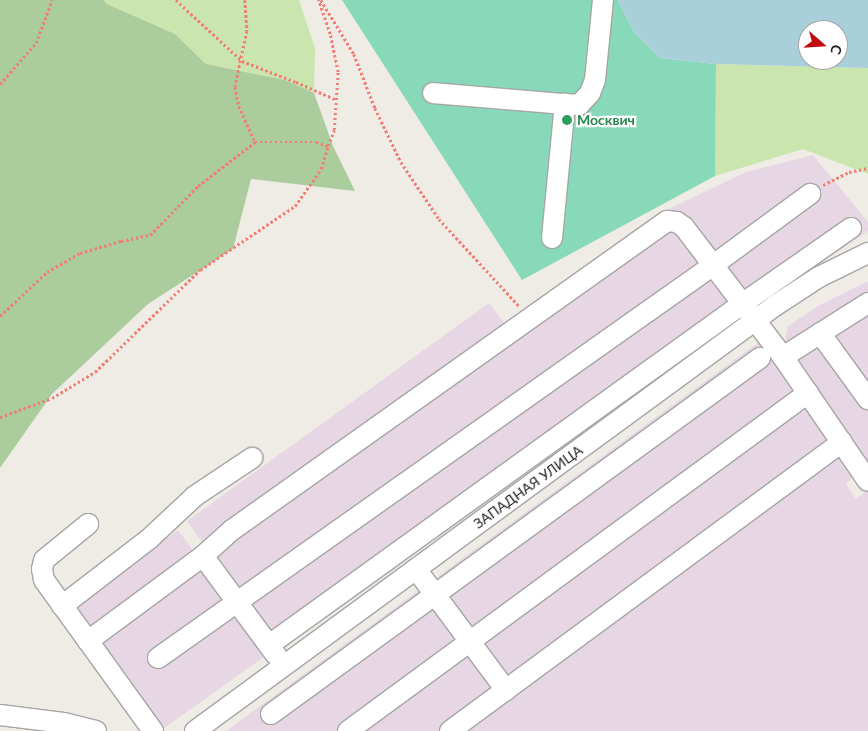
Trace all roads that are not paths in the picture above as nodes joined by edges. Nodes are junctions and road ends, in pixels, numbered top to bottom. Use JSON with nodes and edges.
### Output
{"nodes":[{"id":1,"x":603,"y":0,"type":"edge"},
{"id":2,"x":434,"y":93,"type":"dead end"},
{"id":3,"x":565,"y":104,"type":"junction"},
{"id":4,"x":810,"y":194,"type":"road end"},
{"id":5,"x":851,"y":228,"type":"dead end"},
{"id":6,"x":552,"y":238,"type":"dead end"},
{"id":7,"x":868,"y":253,"type":"edge"},
{"id":8,"x":712,"y":266,"type":"junction"},
{"id":9,"x":868,"y":303,"type":"edge"},
{"id":10,"x":742,"y":304,"type":"junction"},
{"id":11,"x":755,"y":320,"type":"junction"},
{"id":12,"x":820,"y":333,"type":"junction"},
{"id":13,"x":783,"y":357,"type":"junction"},
{"id":14,"x":760,"y":358,"type":"dead end"},
{"id":15,"x":808,"y":393,"type":"junction"},
{"id":16,"x":868,"y":399,"type":"edge"},
{"id":17,"x":842,"y":442,"type":"junction"},
{"id":18,"x":252,"y":458,"type":"dead end"},
{"id":19,"x":868,"y":481,"type":"edge"},
{"id":20,"x":88,"y":524,"type":"dead end"},
{"id":21,"x":203,"y":556,"type":"junction"},
{"id":22,"x":416,"y":569,"type":"junction"},
{"id":23,"x":435,"y":595,"type":"junction"},
{"id":24,"x":238,"y":603,"type":"junction"},
{"id":25,"x":62,"y":606,"type":"junction"},
{"id":26,"x":88,"y":640,"type":"junction"},
{"id":27,"x":470,"y":641,"type":"junction"},
{"id":28,"x":269,"y":645,"type":"junction"},
{"id":29,"x":158,"y":658,"type":"dead end"},
{"id":30,"x":284,"y":665,"type":"junction"},
{"id":31,"x":506,"y":690,"type":"junction"},
{"id":32,"x":271,"y":714,"type":"dead end"},
{"id":33,"x":0,"y":715,"type":"edge"},
{"id":34,"x":96,"y":731,"type":"edge"},
{"id":35,"x":153,"y":731,"type":"edge"},
{"id":36,"x":195,"y":731,"type":"edge"},
{"id":37,"x":348,"y":731,"type":"edge"},
{"id":38,"x":450,"y":731,"type":"edge"}],
"edges":[{"from":1,"to":3,"type":"street"},
{"from":2,"to":3,"type":"street"},
{"from":3,"to":6,"type":"street"},
{"from":4,"to":8,"type":"street"},
{"from":5,"to":10,"type":"street"},
{"from":7,"to":11,"type":"street","name":"ЗАПАДНАЯ УЛИЦА"},
{"from":8,"to":10,"type":"street"},
{"from":8,"to":21,"type":"street"},
{"from":8,"to":24,"type":"street"},
{"from":9,"to":12,"type":"street"},
{"from":10,"to":11,"type":"street"},
{"from":10,"to":28,"type":"street"},
{"from":11,"to":13,"type":"street"},
{"from":11,"to":22,"type":"street","name":"ЗАПАДНАЯ УЛИЦА"},
{"from":12,"to":13,"type":"street"},
{"from":12,"to":16,"type":"street"},
{"from":13,"to":15,"type":"street"},
{"from":14,"to":23,"type":"street"},
{"from":15,"to":17,"type":"street"},
{"from":15,"to":27,"type":"street"},
{"from":17,"to":19,"type":"street"},
{"from":17,"to":31,"type":"street"},
{"from":18,"to":25,"type":"street"},
{"from":20,"to":25,"type":"street"},
{"from":21,"to":24,"type":"street"},
{"from":21,"to":26,"type":"street"},
{"from":22,"to":23,"type":"street"},
{"from":22,"to":30,"type":"street","name":"ЗАПАДНАЯ УЛИЦА"},
{"from":23,"to":27,"type":"street"},
{"from":23,"to":32,"type":"street"},
{"from":24,"to":28,"type":"street"},
{"from":24,"to":29,"type":"street"},
{"from":25,"to":26,"type":"street"},
{"from":26,"to":35,"type":"street"},
{"from":27,"to":31,"type":"street"},
{"from":27,"to":37,"type":"street"},
{"from":28,"to":30,"type":"street"},
{"from":30,"to":36,"type":"street","name":"ЗАПАДНАЯ УЛИЦА"},
{"from":31,"to":38,"type":"street"},
{"from":33,"to":34,"type":"street"}]}
